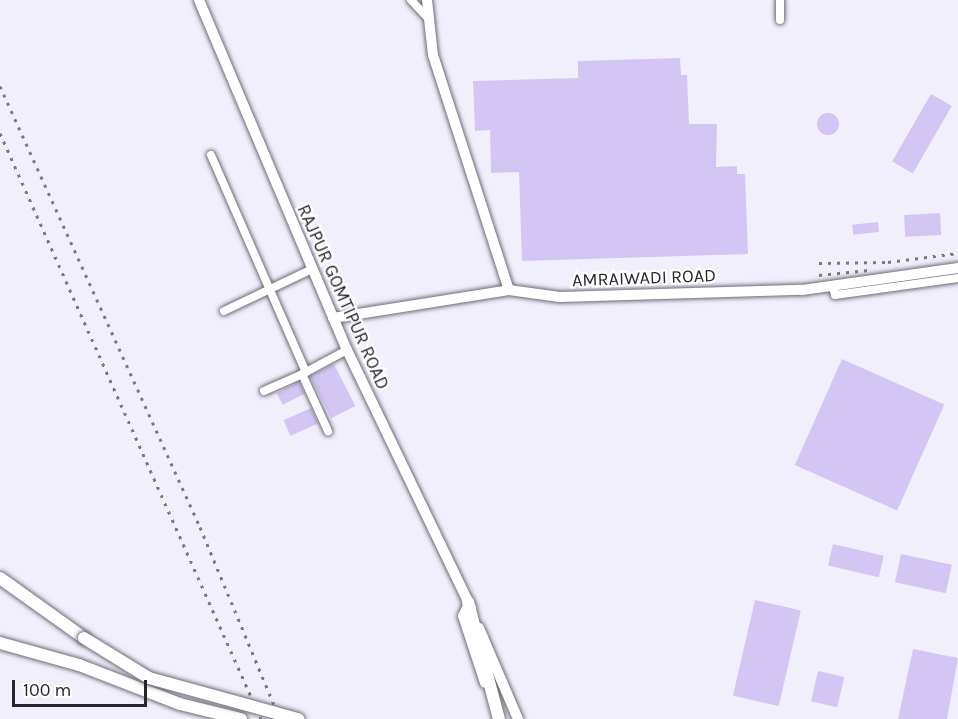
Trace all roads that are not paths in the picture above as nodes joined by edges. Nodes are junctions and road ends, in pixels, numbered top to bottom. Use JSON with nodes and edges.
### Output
{"nodes":[{"id":1,"x":199,"y":0,"type":"edge"},
{"id":2,"x":411,"y":0,"type":"edge"},
{"id":3,"x":427,"y":0,"type":"edge"},
{"id":4,"x":780,"y":0,"type":"edge"},
{"id":5,"x":427,"y":17,"type":"junction"},
{"id":6,"x":780,"y":20,"type":"dead end"},
{"id":7,"x":211,"y":155,"type":"dead end"},
{"id":8,"x":958,"y":268,"type":"edge"},
{"id":9,"x":312,"y":269,"type":"junction"},
{"id":10,"x":958,"y":278,"type":"edge"},
{"id":11,"x":832,"y":287,"type":"junction"},
{"id":12,"x":268,"y":290,"type":"junction"},
{"id":13,"x":508,"y":290,"type":"junction"},
{"id":14,"x":224,"y":311,"type":"dead end"},
{"id":15,"x":333,"y":318,"type":"junction"},
{"id":16,"x":347,"y":350,"type":"junction"},
{"id":17,"x":304,"y":373,"type":"junction"},
{"id":18,"x":264,"y":391,"type":"dead end"},
{"id":19,"x":328,"y":431,"type":"dead end"},
{"id":20,"x":0,"y":578,"type":"edge"},
{"id":21,"x":468,"y":602,"type":"junction"},
{"id":22,"x":0,"y":643,"type":"edge"},
{"id":23,"x":241,"y":719,"type":"edge"},
{"id":24,"x":298,"y":719,"type":"edge"},
{"id":25,"x":491,"y":719,"type":"edge"},
{"id":26,"x":499,"y":719,"type":"edge"},
{"id":27,"x":518,"y":719,"type":"edge"}],
"edges":[{"from":1,"to":9,"type":"main road","name":"RAJPUR GOMTIPUR ROAD"},
{"from":2,"to":5,"type":"street"},
{"from":3,"to":5,"type":"main road"},
{"from":4,"to":6,"type":"street"},
{"from":5,"to":13,"type":"main road"},
{"from":7,"to":12,"type":"street"},
{"from":8,"to":11,"type":"main road","name":"AMRAIWADI ROAD"},
{"from":9,"to":12,"type":"street"},
{"from":9,"to":15,"type":"main road","name":"RAJPUR GOMTIPUR ROAD"},
{"from":10,"to":11,"type":"street"},
{"from":11,"to":13,"type":"main road","name":"AMRAIWADI ROAD"},
{"from":12,"to":14,"type":"street"},
{"from":12,"to":17,"type":"street"},
{"from":13,"to":15,"type":"main road","name":"AMRAIWADI ROAD"},
{"from":15,"to":16,"type":"main road","name":"RAJPUR GOMTIPUR ROAD"},
{"from":16,"to":17,"type":"street"},
{"from":16,"to":21,"type":"main road","name":"RAJPUR GOMTIPUR ROAD"},
{"from":17,"to":18,"type":"street"},
{"from":17,"to":19,"type":"street"},
{"from":20,"to":24,"type":"main road","bridge":true},
{"from":21,"to":25,"type":"street"},
{"from":21,"to":26,"type":"main road"},
{"from":21,"to":27,"type":"main road","name":"RAJPUR GOMTIPUR ROAD"},
{"from":22,"to":23,"type":"main road"}]}
